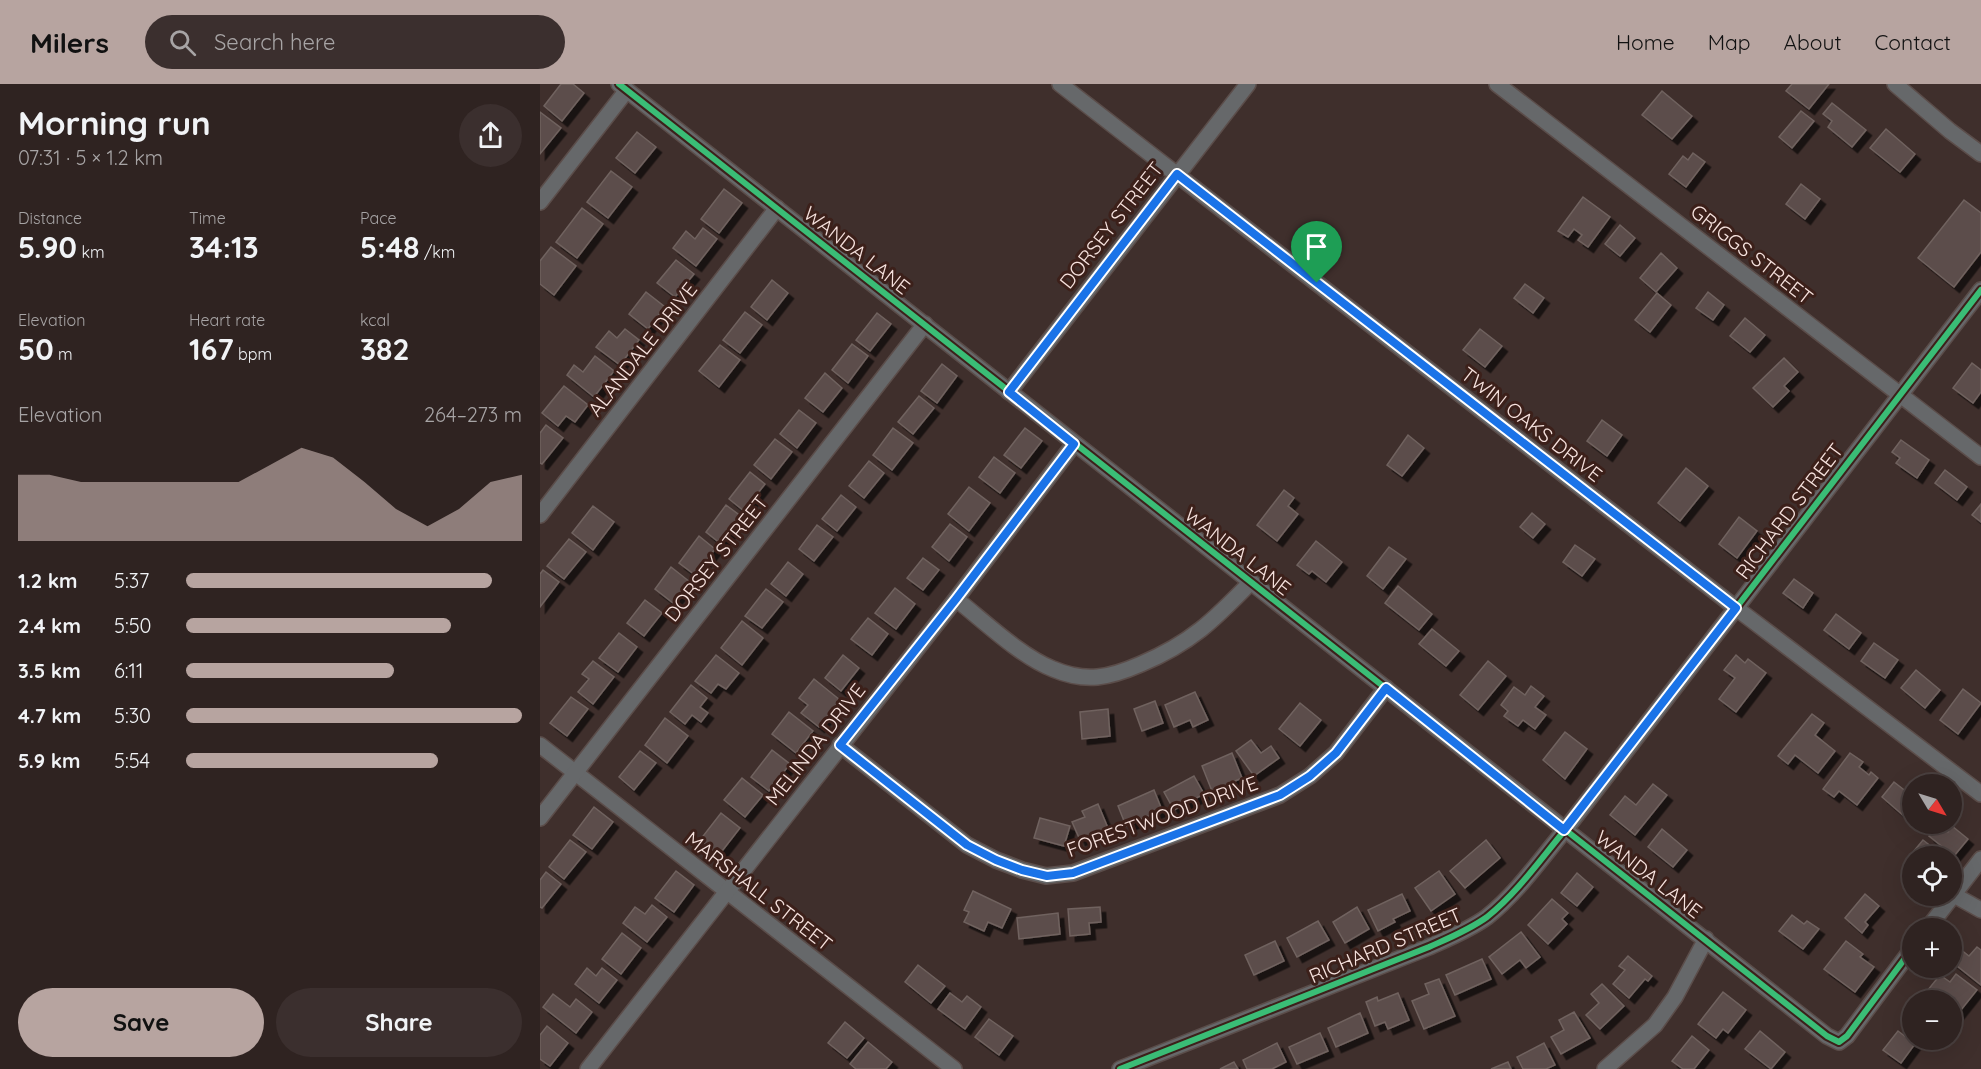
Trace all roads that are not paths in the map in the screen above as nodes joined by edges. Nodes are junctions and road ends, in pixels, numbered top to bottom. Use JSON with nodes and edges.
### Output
{"nodes":[{"id":1,"x":1060,"y":84,"type":"edge"},
{"id":2,"x":1248,"y":84,"type":"edge"},
{"id":3,"x":1497,"y":84,"type":"edge"},
{"id":4,"x":1895,"y":84,"type":"edge"},
{"id":5,"x":623,"y":87,"type":"edge"},
{"id":6,"x":1981,"y":154,"type":"edge"},
{"id":7,"x":1177,"y":174,"type":"junction"},
{"id":8,"x":540,"y":202,"type":"edge"},
{"id":9,"x":777,"y":208,"type":"junction"},
{"id":10,"x":1981,"y":290,"type":"edge"},
{"id":11,"x":926,"y":324,"type":"junction"},
{"id":12,"x":1009,"y":392,"type":"junction"},
{"id":13,"x":1900,"y":394,"type":"junction"},
{"id":14,"x":1074,"y":444,"type":"junction"},
{"id":15,"x":1981,"y":457,"type":"edge"},
{"id":16,"x":540,"y":515,"type":"edge"},
{"id":17,"x":1251,"y":582,"type":"junction"},
{"id":18,"x":956,"y":599,"type":"junction"},
{"id":19,"x":1736,"y":608,"type":"junction"},
{"id":20,"x":1386,"y":688,"type":"junction"},
{"id":21,"x":540,"y":745,"type":"edge"},
{"id":22,"x":840,"y":745,"type":"junction"},
{"id":23,"x":574,"y":773,"type":"junction"},
{"id":24,"x":1981,"y":794,"type":"edge"},
{"id":25,"x":540,"y":818,"type":"edge"},
{"id":26,"x":1564,"y":830,"type":"junction"},
{"id":27,"x":1981,"y":859,"type":"edge"},
{"id":28,"x":1962,"y":884,"type":"edge"},
{"id":29,"x":726,"y":891,"type":"junction"},
{"id":30,"x":1962,"y":899,"type":"edge"},
{"id":31,"x":1945,"y":906,"type":"edge"},
{"id":32,"x":1981,"y":910,"type":"edge"},
{"id":33,"x":1936,"y":918,"type":"edge"},
{"id":34,"x":1706,"y":939,"type":"junction"},
{"id":35,"x":1902,"y":962,"type":"edge"},
{"id":36,"x":588,"y":1069,"type":"edge"},
{"id":37,"x":954,"y":1069,"type":"edge"},
{"id":38,"x":1120,"y":1069,"type":"edge"},
{"id":39,"x":1605,"y":1069,"type":"edge"}],
"edges":[{"from":1,"to":7,"type":"street","name":"TWIN OAKS DRIVE"},
{"from":2,"to":7,"type":"street","name":"DORSEY STREET"},
{"from":3,"to":13,"type":"street","name":"GRIGGS STREET"},
{"from":4,"to":6,"type":"street"},
{"from":5,"to":8,"type":"street"},
{"from":5,"to":9,"type":"street","name":"WANDA LANE"},
{"from":7,"to":12,"type":"street","name":"DORSEY STREET"},
{"from":7,"to":19,"type":"street","name":"TWIN OAKS DRIVE"},
{"from":9,"to":11,"type":"street","name":"WANDA LANE"},
{"from":9,"to":16,"type":"street","name":"ALANDALE DRIVE"},
{"from":10,"to":13,"type":"street","name":"RICHARD STREET"},
{"from":11,"to":12,"type":"street","name":"WANDA LANE"},
{"from":11,"to":23,"type":"street","name":"DORSEY STREET"},
{"from":12,"to":14,"type":"street","name":"WANDA LANE"},
{"from":13,"to":15,"type":"street","name":"GRIGGS STREET"},
{"from":13,"to":19,"type":"street","name":"RICHARD STREET"},
{"from":14,"to":17,"type":"street","name":"WANDA LANE"},
{"from":14,"to":18,"type":"street","name":"MELINDA DRIVE"},
{"from":17,"to":18,"type":"street"},
{"from":17,"to":20,"type":"street","name":"WANDA LANE"},
{"from":18,"to":22,"type":"street","name":"MELINDA DRIVE"},
{"from":19,"to":24,"type":"street","name":"TWIN OAKS DRIVE"},
{"from":19,"to":26,"type":"street","name":"RICHARD STREET"},
{"from":20,"to":22,"type":"street","name":"FORESTWOOD DRIVE"},
{"from":20,"to":26,"type":"street","name":"WANDA LANE"},
{"from":21,"to":23,"type":"street","name":"MARSHALL STREET"},
{"from":22,"to":29,"type":"street","name":"MELINDA DRIVE"},
{"from":23,"to":25,"type":"street","name":"DORSEY STREET"},
{"from":23,"to":29,"type":"street","name":"MARSHALL STREET"},
{"from":26,"to":34,"type":"street","name":"WANDA LANE"},
{"from":26,"to":38,"type":"street","name":"RICHARD STREET"},
{"from":27,"to":28,"type":"street"},
{"from":29,"to":36,"type":"street","name":"MELINDA DRIVE"},
{"from":29,"to":37,"type":"street","name":"MARSHALL STREET"},
{"from":30,"to":32,"type":"street"},
{"from":31,"to":33,"type":"street"},
{"from":34,"to":35,"type":"street","name":"WANDA LANE"},
{"from":34,"to":39,"type":"street"}]}
